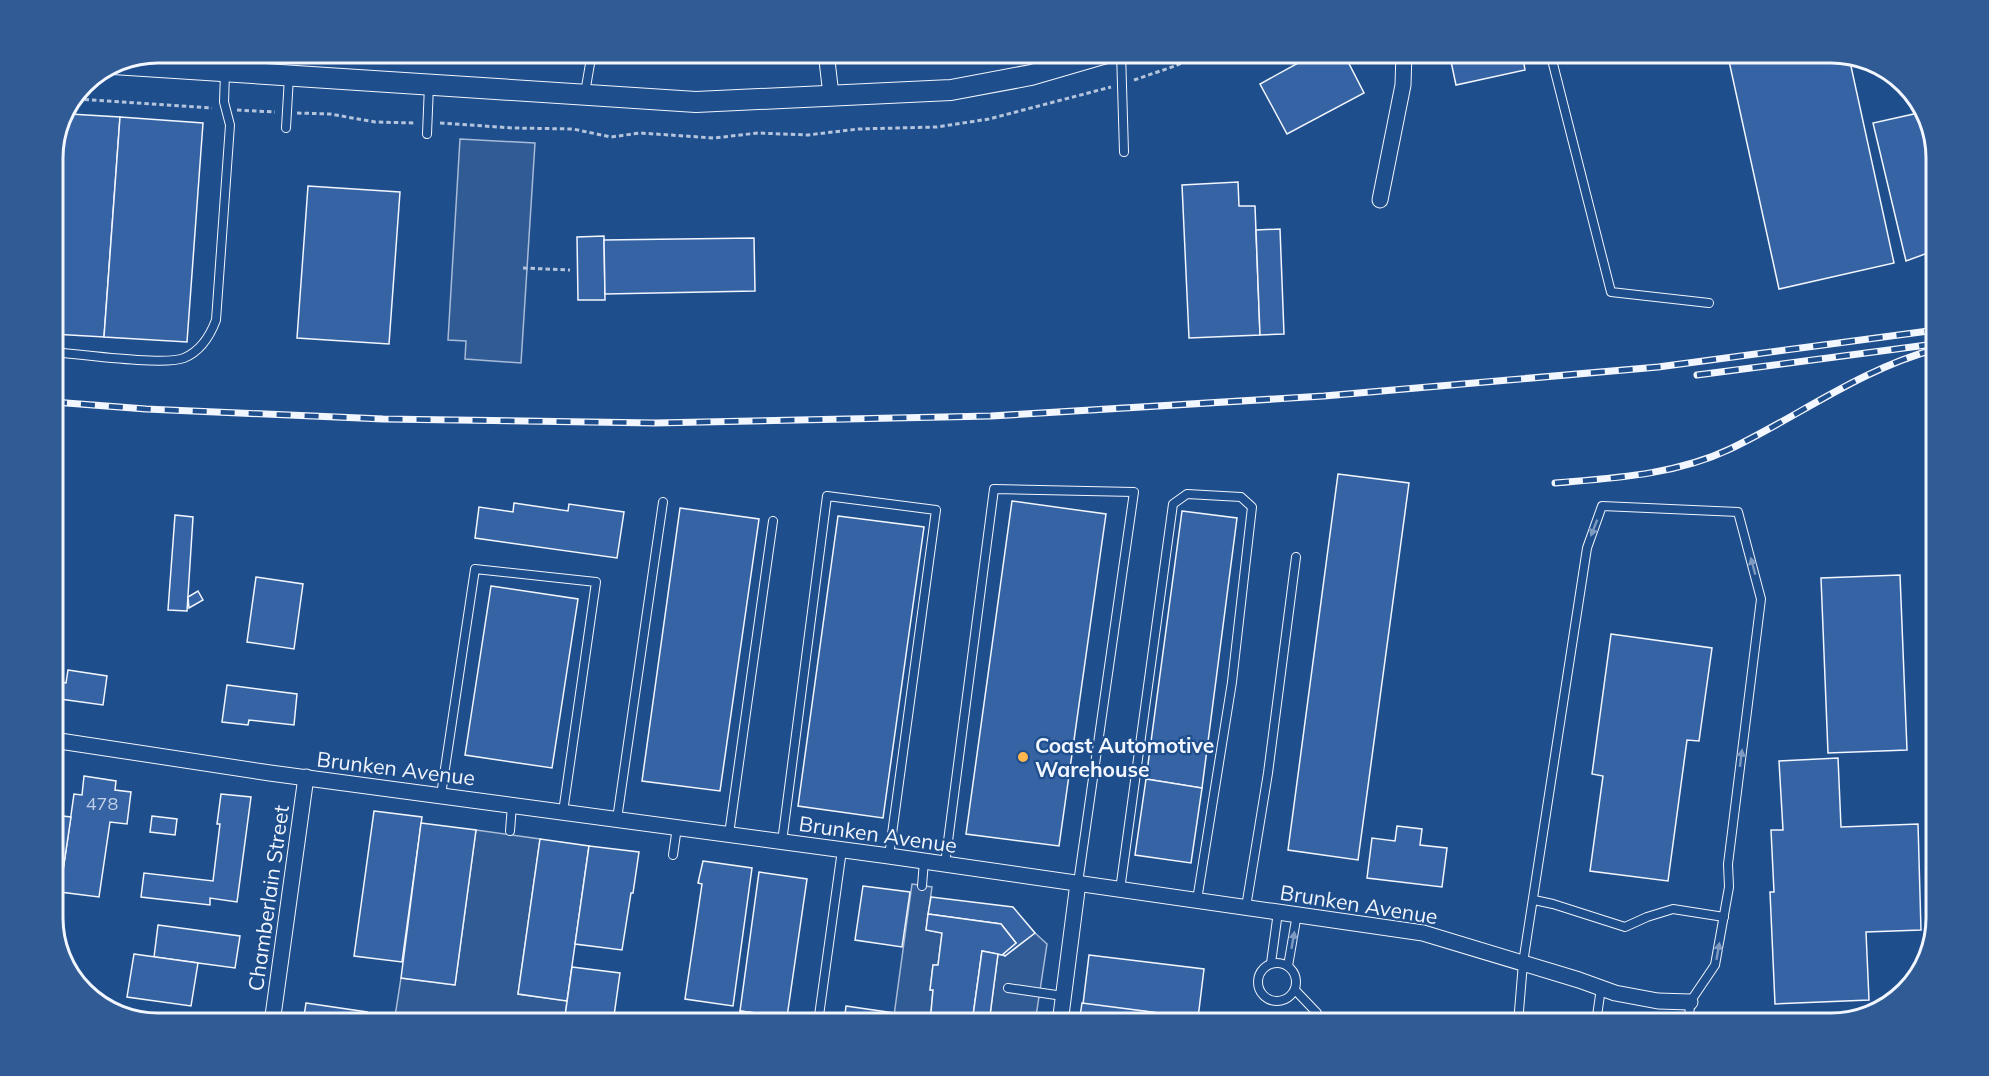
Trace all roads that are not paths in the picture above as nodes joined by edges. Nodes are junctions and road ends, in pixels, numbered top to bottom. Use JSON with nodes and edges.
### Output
{"nodes":[{"id":1,"x":590,"y":63,"type":"edge"},
{"id":2,"x":827,"y":63,"type":"edge"},
{"id":3,"x":1072,"y":63,"type":"edge"},
{"id":4,"x":1121,"y":63,"type":"edge"},
{"id":5,"x":1404,"y":63,"type":"edge"},
{"id":6,"x":1553,"y":63,"type":"edge"},
{"id":7,"x":137,"y":66,"type":"edge"},
{"id":8,"x":225,"y":71,"type":"junction"},
{"id":9,"x":289,"y":75,"type":"junction"},
{"id":10,"x":429,"y":84,"type":"junction"},
{"id":11,"x":585,"y":94,"type":"junction"},
{"id":12,"x":831,"y":95,"type":"junction"},
{"id":13,"x":286,"y":128,"type":"dead end"},
{"id":14,"x":427,"y":134,"type":"dead end"},
{"id":15,"x":1124,"y":152,"type":"dead end"},
{"id":16,"x":1380,"y":200,"type":"dead end"},
{"id":17,"x":1709,"y":303,"type":"dead end"},
{"id":18,"x":63,"y":353,"type":"edge"},
{"id":19,"x":663,"y":502,"type":"dead end"},
{"id":20,"x":773,"y":521,"type":"dead end"},
{"id":21,"x":1296,"y":557,"type":"dead end"},
{"id":22,"x":63,"y":741,"type":"edge"},
{"id":23,"x":306,"y":777,"type":"junction"},
{"id":24,"x":441,"y":795,"type":"junction"},
{"id":25,"x":512,"y":805,"type":"junction"},
{"id":26,"x":563,"y":812,"type":"junction"},
{"id":27,"x":617,"y":819,"type":"junction"},
{"id":28,"x":677,"y":827,"type":"junction"},
{"id":29,"x":510,"y":831,"type":"dead end"},
{"id":30,"x":729,"y":834,"type":"junction"},
{"id":31,"x":782,"y":842,"type":"junction"},
{"id":32,"x":842,"y":850,"type":"junction"},
{"id":33,"x":673,"y":855,"type":"dead end"},
{"id":34,"x":889,"y":856,"type":"junction"},
{"id":35,"x":924,"y":861,"type":"junction"},
{"id":36,"x":945,"y":864,"type":"junction"},
{"id":37,"x":1078,"y":884,"type":"junction"},
{"id":38,"x":922,"y":886,"type":"dead end"},
{"id":39,"x":1120,"y":890,"type":"junction"},
{"id":40,"x":1197,"y":900,"type":"junction"},
{"id":41,"x":1534,"y":900,"type":"junction"},
{"id":42,"x":1246,"y":907,"type":"junction"},
{"id":43,"x":1278,"y":912,"type":"junction"},
{"id":44,"x":1297,"y":914,"type":"junction"},
{"id":45,"x":1724,"y":917,"type":"junction"},
{"id":46,"x":1271,"y":963,"type":"junction"},
{"id":47,"x":1523,"y":963,"type":"junction"},
{"id":48,"x":1288,"y":966,"type":"junction"},
{"id":49,"x":1008,"y":988,"type":"dead end"},
{"id":50,"x":1601,"y":988,"type":"junction"},
{"id":51,"x":1295,"y":990,"type":"junction"},
{"id":52,"x":1063,"y":996,"type":"junction"},
{"id":53,"x":1690,"y":1002,"type":"junction"},
{"id":54,"x":273,"y":1013,"type":"edge"},
{"id":55,"x":819,"y":1013,"type":"edge"},
{"id":56,"x":1061,"y":1013,"type":"edge"},
{"id":57,"x":1317,"y":1013,"type":"edge"},
{"id":58,"x":1519,"y":1013,"type":"edge"},
{"id":59,"x":1597,"y":1013,"type":"edge"},
{"id":60,"x":1689,"y":1013,"type":"edge"}],
"edges":[{"from":1,"to":11,"type":"lane"},
{"from":2,"to":12,"type":"street"},
{"from":3,"to":12,"type":"street"},
{"from":4,"to":15,"type":"lane"},
{"from":5,"to":16,"type":"street"},
{"from":6,"to":17,"type":"lane"},
{"from":7,"to":8,"type":"street"},
{"from":8,"to":9,"type":"street"},
{"from":8,"to":18,"type":"lane"},
{"from":9,"to":10,"type":"street"},
{"from":9,"to":13,"type":"lane"},
{"from":10,"to":11,"type":"street"},
{"from":10,"to":14,"type":"lane"},
{"from":11,"to":12,"type":"street"},
{"from":19,"to":27,"type":"lane"},
{"from":20,"to":30,"type":"lane"},
{"from":21,"to":42,"type":"lane"},
{"from":22,"to":23,"type":"street","name":"Brunken Avenue"},
{"from":23,"to":24,"type":"street","name":"Brunken Avenue"},
{"from":23,"to":54,"type":"street","name":"Chamberlain Street"},
{"from":24,"to":25,"type":"street","name":"Brunken Avenue"},
{"from":24,"to":26,"type":"lane"},
{"from":25,"to":26,"type":"street","name":"Brunken Avenue"},
{"from":25,"to":29,"type":"lane"},
{"from":26,"to":27,"type":"street","name":"Brunken Avenue"},
{"from":27,"to":28,"type":"street","name":"Brunken Avenue"},
{"from":28,"to":30,"type":"street","name":"Brunken Avenue"},
{"from":28,"to":33,"type":"lane"},
{"from":30,"to":31,"type":"street","name":"Brunken Avenue"},
{"from":31,"to":32,"type":"street","name":"Brunken Avenue"},
{"from":31,"to":34,"type":"lane"},
{"from":32,"to":34,"type":"street","name":"Brunken Avenue"},
{"from":32,"to":55,"type":"lane"},
{"from":34,"to":35,"type":"street","name":"Brunken Avenue"},
{"from":35,"to":36,"type":"street","name":"Brunken Avenue"},
{"from":35,"to":38,"type":"lane"},
{"from":36,"to":37,"type":"street","name":"Brunken Avenue"},
{"from":36,"to":37,"type":"lane"},
{"from":37,"to":39,"type":"street","name":"Brunken Avenue"},
{"from":37,"to":52,"type":"street"},
{"from":39,"to":40,"type":"street","name":"Brunken Avenue"},
{"from":39,"to":40,"type":"lane"},
{"from":40,"to":42,"type":"street","name":"Brunken Avenue"},
{"from":41,"to":45,"type":"lane"},
{"from":45,"to":41,"type":"lane","one_way":true},
{"from":41,"to":47,"type":"lane"},
{"from":42,"to":43,"type":"street","name":"Brunken Avenue"},
{"from":43,"to":44,"type":"street","name":"Brunken Avenue"},
{"from":43,"to":46,"type":"lane"},
{"from":44,"to":47,"type":"street","name":"Brunken Avenue"},
{"from":48,"to":44,"type":"lane","one_way":true},
{"from":53,"to":45,"type":"lane","one_way":true},
{"from":46,"to":48,"type":"lane"},
{"from":46,"to":51,"type":"lane"},
{"from":47,"to":50,"type":"street","name":"Brunken Avenue"},
{"from":47,"to":58,"type":"lane"},
{"from":48,"to":51,"type":"lane"},
{"from":49,"to":52,"type":"lane"},
{"from":50,"to":53,"type":"street","name":"Brunken Avenue"},
{"from":50,"to":59,"type":"lane"},
{"from":51,"to":57,"type":"lane"},
{"from":52,"to":56,"type":"street"},
{"from":53,"to":60,"type":"lane"}]}
